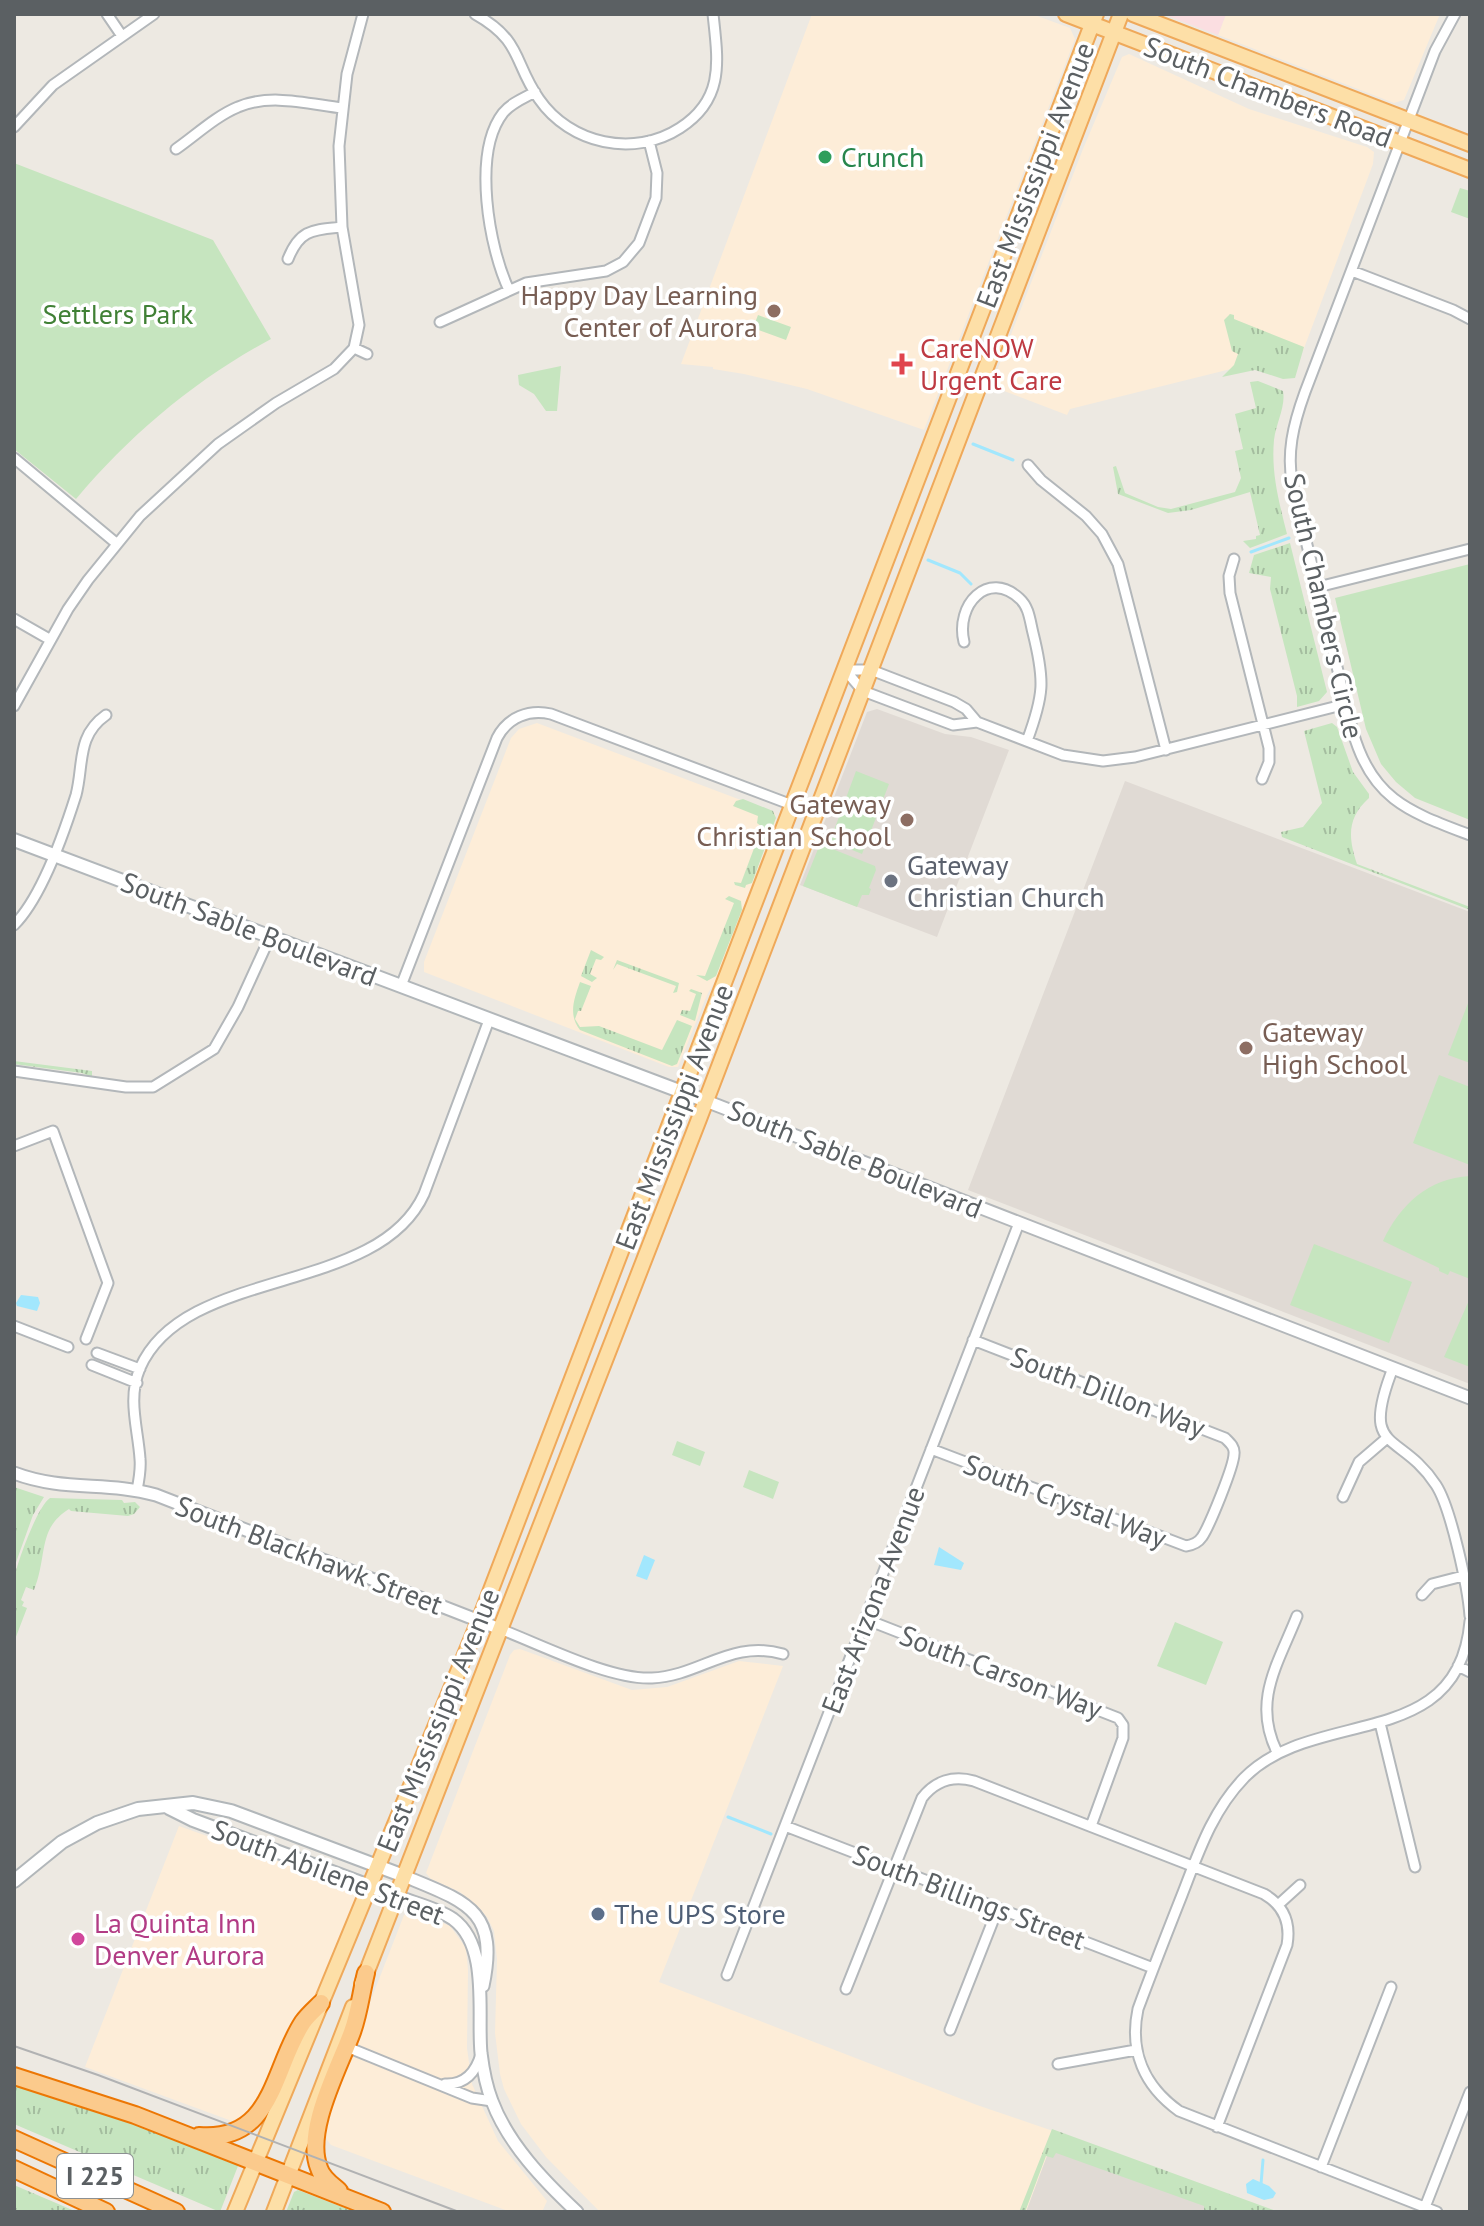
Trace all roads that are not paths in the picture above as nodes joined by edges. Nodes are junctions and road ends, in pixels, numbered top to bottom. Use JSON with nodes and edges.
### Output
{"nodes":[{"id":1,"x":107,"y":14,"type":"edge"},
{"id":2,"x":154,"y":14,"type":"edge"},
{"id":3,"x":363,"y":14,"type":"edge"},
{"id":4,"x":475,"y":14,"type":"edge"},
{"id":5,"x":713,"y":14,"type":"edge"},
{"id":6,"x":1066,"y":14,"type":"edge"},
{"id":7,"x":1121,"y":14,"type":"edge"},
{"id":8,"x":1133,"y":14,"type":"edge"},
{"id":9,"x":1455,"y":14,"type":"edge"},
{"id":10,"x":1094,"y":19,"type":"edge"},
{"id":11,"x":1115,"y":32,"type":"junction"},
{"id":12,"x":122,"y":36,"type":"junction"},
{"id":13,"x":535,"y":92,"type":"junction"},
{"id":14,"x":342,"y":108,"type":"junction"},
{"id":15,"x":1408,"y":121,"type":"junction"},
{"id":16,"x":14,"y":127,"type":"edge"},
{"id":17,"x":649,"y":141,"type":"junction"},
{"id":18,"x":1400,"y":143,"type":"junction"},
{"id":19,"x":1470,"y":144,"type":"edge"},
{"id":20,"x":176,"y":149,"type":"dead end"},
{"id":21,"x":1470,"y":170,"type":"edge"},
{"id":22,"x":342,"y":227,"type":"junction"},
{"id":23,"x":288,"y":259,"type":"dead end"},
{"id":24,"x":1352,"y":271,"type":"junction"},
{"id":25,"x":509,"y":290,"type":"junction"},
{"id":26,"x":1470,"y":319,"type":"edge"},
{"id":27,"x":440,"y":322,"type":"dead end"},
{"id":28,"x":354,"y":348,"type":"junction"},
{"id":29,"x":367,"y":354,"type":"dead end"},
{"id":30,"x":14,"y":458,"type":"edge"},
{"id":31,"x":1028,"y":465,"type":"dead end"},
{"id":32,"x":116,"y":543,"type":"junction"},
{"id":33,"x":1470,"y":549,"type":"edge"},
{"id":34,"x":1234,"y":559,"type":"dead end"},
{"id":35,"x":1318,"y":587,"type":"junction"},
{"id":36,"x":14,"y":619,"type":"edge"},
{"id":37,"x":49,"y":639,"type":"junction"},
{"id":38,"x":964,"y":642,"type":"dead end"},
{"id":39,"x":845,"y":670,"type":"junction"},
{"id":40,"x":871,"y":670,"type":"junction"},
{"id":41,"x":863,"y":691,"type":"junction"},
{"id":42,"x":1346,"y":704,"type":"junction"},
{"id":43,"x":14,"y":706,"type":"edge"},
{"id":44,"x":106,"y":715,"type":"dead end"},
{"id":45,"x":977,"y":722,"type":"junction"},
{"id":46,"x":1263,"y":726,"type":"junction"},
{"id":47,"x":1027,"y":741,"type":"junction"},
{"id":48,"x":1166,"y":750,"type":"junction"},
{"id":49,"x":1262,"y":779,"type":"dead end"},
{"id":50,"x":793,"y":806,"type":"junction"},
{"id":51,"x":816,"y":814,"type":"junction"},
{"id":52,"x":1470,"y":835,"type":"edge"},
{"id":53,"x":14,"y":840,"type":"edge"},
{"id":54,"x":53,"y":855,"type":"junction"},
{"id":55,"x":14,"y":925,"type":"edge"},
{"id":56,"x":270,"y":937,"type":"junction"},
{"id":57,"x":401,"y":986,"type":"junction"},
{"id":58,"x":489,"y":1020,"type":"junction"},
{"id":59,"x":14,"y":1071,"type":"edge"},
{"id":60,"x":684,"y":1092,"type":"junction"},
{"id":61,"x":706,"y":1101,"type":"junction"},
{"id":62,"x":14,"y":1146,"type":"edge"},
{"id":63,"x":1019,"y":1223,"type":"junction"},
{"id":64,"x":14,"y":1326,"type":"edge"},
{"id":65,"x":86,"y":1339,"type":"dead end"},
{"id":66,"x":973,"y":1340,"type":"junction"},
{"id":67,"x":68,"y":1347,"type":"dead end"},
{"id":68,"x":97,"y":1353,"type":"dead end"},
{"id":69,"x":92,"y":1365,"type":"dead end"},
{"id":70,"x":1393,"y":1368,"type":"junction"},
{"id":71,"x":140,"y":1369,"type":"junction"},
{"id":72,"x":137,"y":1383,"type":"junction"},
{"id":73,"x":1470,"y":1398,"type":"edge"},
{"id":74,"x":1387,"y":1438,"type":"junction"},
{"id":75,"x":931,"y":1449,"type":"junction"},
{"id":76,"x":14,"y":1473,"type":"edge"},
{"id":77,"x":137,"y":1490,"type":"junction"},
{"id":78,"x":1343,"y":1497,"type":"dead end"},
{"id":79,"x":1218,"y":1498,"type":"joint"},
{"id":80,"x":1463,"y":1576,"type":"junction"},
{"id":81,"x":1422,"y":1595,"type":"dead end"},
{"id":82,"x":1297,"y":1616,"type":"dead end"},
{"id":83,"x":1470,"y":1618,"type":"edge"},
{"id":84,"x":865,"y":1619,"type":"junction"},
{"id":85,"x":479,"y":1621,"type":"junction"},
{"id":86,"x":500,"y":1629,"type":"junction"},
{"id":87,"x":783,"y":1654,"type":"dead end"},
{"id":88,"x":1458,"y":1666,"type":"junction"},
{"id":89,"x":1470,"y":1672,"type":"edge"},
{"id":90,"x":1380,"y":1723,"type":"junction"},
{"id":91,"x":1277,"y":1752,"type":"junction"},
{"id":92,"x":169,"y":1808,"type":"junction"},
{"id":93,"x":785,"y":1826,"type":"junction"},
{"id":94,"x":1091,"y":1826,"type":"junction"},
{"id":95,"x":378,"y":1866,"type":"junction"},
{"id":96,"x":1193,"y":1866,"type":"junction"},
{"id":97,"x":893,"y":1867,"type":"junction"},
{"id":98,"x":1415,"y":1867,"type":"dead end"},
{"id":99,"x":404,"y":1876,"type":"junction"},
{"id":100,"x":14,"y":1881,"type":"edge"},
{"id":101,"x":1300,"y":1885,"type":"dead end"},
{"id":102,"x":370,"y":1886,"type":"junction"},
{"id":103,"x":396,"y":1896,"type":"junction"},
{"id":104,"x":1278,"y":1905,"type":"junction"},
{"id":105,"x":998,"y":1908,"type":"junction"},
{"id":106,"x":1153,"y":1968,"type":"junction"},
{"id":107,"x":366,"y":1973,"type":"junction"},
{"id":108,"x":727,"y":1975,"type":"dead end"},
{"id":109,"x":1391,"y":1987,"type":"dead end"},
{"id":110,"x":846,"y":1989,"type":"dead end"},
{"id":111,"x":480,"y":1999,"type":"junction"},
{"id":112,"x":321,"y":2003,"type":"junction"},
{"id":113,"x":950,"y":2030,"type":"dead end"},
{"id":114,"x":347,"y":2047,"type":"junction"},
{"id":115,"x":1136,"y":2050,"type":"junction"},
{"id":116,"x":481,"y":2054,"type":"junction"},
{"id":117,"x":1058,"y":2064,"type":"dead end"},
{"id":118,"x":14,"y":2076,"type":"edge"},
{"id":119,"x":439,"y":2083,"type":"junction"},
{"id":120,"x":1470,"y":2092,"type":"edge"},
{"id":121,"x":492,"y":2101,"type":"junction"},
{"id":122,"x":1217,"y":2127,"type":"junction"},
{"id":123,"x":174,"y":2130,"type":"junction"},
{"id":124,"x":14,"y":2139,"type":"edge"},
{"id":125,"x":254,"y":2162,"type":"junction"},
{"id":126,"x":1321,"y":2167,"type":"junction"},
{"id":127,"x":14,"y":2169,"type":"edge"},
{"id":128,"x":288,"y":2176,"type":"junction"},
{"id":129,"x":357,"y":2203,"type":"junction"},
{"id":130,"x":1425,"y":2207,"type":"junction"},
{"id":131,"x":106,"y":2212,"type":"edge"},
{"id":132,"x":176,"y":2212,"type":"edge"},
{"id":133,"x":235,"y":2212,"type":"edge"},
{"id":134,"x":274,"y":2212,"type":"edge"},
{"id":135,"x":382,"y":2212,"type":"edge"},
{"id":136,"x":577,"y":2212,"type":"edge"},
{"id":137,"x":1437,"y":2212,"type":"edge"}],
"edges":[{"from":1,"to":12,"type":"street"},
{"from":2,"to":12,"type":"street"},
{"from":3,"to":14,"type":"street"},
{"from":4,"to":13,"type":"street"},
{"from":5,"to":17,"type":"street"},
{"from":6,"to":10,"type":"main road","name":"South Chambers Road"},
{"from":7,"to":11,"type":"main road","name":"East Mississippi Avenue"},
{"from":8,"to":15,"type":"main road","name":"South Chambers Road"},
{"from":9,"to":15,"type":"street"},
{"from":10,"to":11,"type":"main road","name":"South Chambers Road"},
{"from":10,"to":39,"type":"main road","name":"East Mississippi Avenue"},
{"from":11,"to":18,"type":"main road","name":"South Chambers Road"},
{"from":11,"to":40,"type":"main road","name":"East Mississippi Avenue"},
{"from":12,"to":16,"type":"street"},
{"from":13,"to":17,"type":"street"},
{"from":13,"to":25,"type":"street"},
{"from":14,"to":20,"type":"street"},
{"from":14,"to":22,"type":"street"},
{"from":15,"to":18,"type":"street"},
{"from":15,"to":19,"type":"main road","name":"South Chambers Road"},
{"from":17,"to":25,"type":"street"},
{"from":18,"to":21,"type":"main road","name":"South Chambers Road"},
{"from":18,"to":24,"type":"street","name":"South Chambers Circle"},
{"from":22,"to":23,"type":"street"},
{"from":22,"to":28,"type":"street"},
{"from":24,"to":26,"type":"street"},
{"from":24,"to":35,"type":"street","name":"South Chambers Circle"},
{"from":25,"to":27,"type":"street"},
{"from":28,"to":29,"type":"street"},
{"from":28,"to":32,"type":"street"},
{"from":30,"to":32,"type":"street"},
{"from":31,"to":48,"type":"street"},
{"from":32,"to":37,"type":"street"},
{"from":33,"to":35,"type":"street"},
{"from":34,"to":46,"type":"street"},
{"from":35,"to":42,"type":"street","name":"South Chambers Circle"},
{"from":36,"to":37,"type":"street"},
{"from":37,"to":43,"type":"street"},
{"from":38,"to":47,"type":"street"},
{"from":39,"to":40,"type":"street"},
{"from":39,"to":41,"type":"street"},
{"from":39,"to":50,"type":"main road","name":"East Mississippi Avenue"},
{"from":40,"to":41,"type":"main road","name":"East Mississippi Avenue"},
{"from":40,"to":45,"type":"street"},
{"from":41,"to":45,"type":"street"},
{"from":41,"to":51,"type":"main road","name":"East Mississippi Avenue"},
{"from":42,"to":46,"type":"street"},
{"from":42,"to":52,"type":"street","name":"South Chambers Circle"},
{"from":44,"to":54,"type":"street"},
{"from":45,"to":47,"type":"street"},
{"from":46,"to":48,"type":"street"},
{"from":46,"to":49,"type":"street"},
{"from":47,"to":48,"type":"street"},
{"from":50,"to":51,"type":"street"},
{"from":50,"to":57,"type":"street"},
{"from":50,"to":60,"type":"main road","name":"East Mississippi Avenue"},
{"from":51,"to":61,"type":"main road","name":"East Mississippi Avenue"},
{"from":53,"to":54,"type":"main road","name":"South Sable Boulevard"},
{"from":54,"to":55,"type":"street"},
{"from":54,"to":56,"type":"main road","name":"South Sable Boulevard"},
{"from":56,"to":57,"type":"main road","name":"South Sable Boulevard"},
{"from":56,"to":59,"type":"street"},
{"from":57,"to":58,"type":"main road","name":"South Sable Boulevard"},
{"from":58,"to":60,"type":"main road","name":"South Sable Boulevard"},
{"from":58,"to":71,"type":"street"},
{"from":60,"to":61,"type":"main road","name":"South Sable Boulevard"},
{"from":60,"to":85,"type":"main road","name":"East Mississippi Avenue"},
{"from":61,"to":63,"type":"street","name":"South Sable Boulevard"},
{"from":61,"to":86,"type":"main road","name":"East Mississippi Avenue"},
{"from":62,"to":65,"type":"street"},
{"from":63,"to":66,"type":"street","name":"East Arizona Avenue"},
{"from":63,"to":70,"type":"street","name":"South Sable Boulevard"},
{"from":64,"to":67,"type":"street"},
{"from":66,"to":75,"type":"street","name":"East Arizona Avenue"},
{"from":66,"to":79,"type":"street","name":"South Dillon Way"},
{"from":68,"to":71,"type":"street"},
{"from":69,"to":72,"type":"street"},
{"from":70,"to":73,"type":"street","name":"South Sable Boulevard"},
{"from":70,"to":74,"type":"street"},
{"from":71,"to":72,"type":"street"},
{"from":72,"to":77,"type":"street"},
{"from":74,"to":78,"type":"street"},
{"from":74,"to":80,"type":"street"},
{"from":75,"to":79,"type":"street","name":"South Crystal Way"},
{"from":75,"to":84,"type":"street","name":"East Arizona Avenue"},
{"from":76,"to":77,"type":"street","name":"South Blackhawk Street"},
{"from":77,"to":85,"type":"street","name":"South Blackhawk Street"},
{"from":80,"to":81,"type":"street"},
{"from":80,"to":83,"type":"street"},
{"from":82,"to":91,"type":"street"},
{"from":83,"to":88,"type":"street"},
{"from":84,"to":93,"type":"street","name":"East Arizona Avenue"},
{"from":84,"to":94,"type":"street","name":"South Carson Way"},
{"from":85,"to":86,"type":"street","name":"South Blackhawk Street"},
{"from":85,"to":95,"type":"main road","name":"East Mississippi Avenue"},
{"from":86,"to":87,"type":"street","name":"South Blackhawk Street"},
{"from":86,"to":99,"type":"main road","name":"East Mississippi Avenue"},
{"from":88,"to":89,"type":"street"},
{"from":88,"to":90,"type":"street"},
{"from":90,"to":91,"type":"street"},
{"from":90,"to":98,"type":"street"},
{"from":91,"to":96,"type":"street"},
{"from":92,"to":95,"type":"main road","name":"South Abilene Street"},
{"from":92,"to":100,"type":"main road","name":"South Abilene Street"},
{"from":92,"to":102,"type":"main road","name":"South Abilene Street"},
{"from":93,"to":97,"type":"street","name":"South Billings Street"},
{"from":93,"to":108,"type":"street","name":"East Arizona Avenue"},
{"from":94,"to":96,"type":"street"},
{"from":94,"to":97,"type":"street"},
{"from":95,"to":99,"type":"main road","name":"South Abilene Street"},
{"from":95,"to":102,"type":"main road","name":"East Mississippi Avenue"},
{"from":96,"to":104,"type":"street"},
{"from":96,"to":106,"type":"street"},
{"from":97,"to":105,"type":"street","name":"South Billings Street"},
{"from":97,"to":110,"type":"street"},
{"from":99,"to":103,"type":"main road","name":"East Mississippi Avenue"},
{"from":99,"to":111,"type":"street","name":"South Abilene Street"},
{"from":101,"to":104,"type":"street"},
{"from":102,"to":103,"type":"main road","name":"South Abilene Street"},
{"from":102,"to":112,"type":"main road","name":"East Mississippi Avenue"},
{"from":103,"to":107,"type":"main road","name":"East Mississippi Avenue"},
{"from":103,"to":111,"type":"street","name":"South Abilene Street"},
{"from":104,"to":122,"type":"street"},
{"from":105,"to":106,"type":"street","name":"South Billings Street"},
{"from":105,"to":113,"type":"street"},
{"from":106,"to":115,"type":"street"},
{"from":107,"to":114,"type":"highway"},
{"from":107,"to":128,"type":"main road","name":"East Mississippi Avenue"},
{"from":109,"to":126,"type":"street"},
{"from":111,"to":116,"type":"street","name":"South Abilene Street"},
{"from":112,"to":123,"type":"highway"},
{"from":112,"to":125,"type":"main road","name":"East Mississippi Avenue"},
{"from":114,"to":119,"type":"street"},
{"from":114,"to":129,"type":"highway"},
{"from":115,"to":117,"type":"street"},
{"from":115,"to":122,"type":"street"},
{"from":116,"to":119,"type":"street"},
{"from":116,"to":121,"type":"street","name":"South Abilene Street"},
{"from":118,"to":123,"type":"highway"},
{"from":119,"to":121,"type":"street"},
{"from":120,"to":130,"type":"street"},
{"from":121,"to":136,"type":"street","name":"South Abilene Street"},
{"from":122,"to":126,"type":"street"},
{"from":123,"to":125,"type":"highway"},
{"from":124,"to":132,"type":"highway","number":"I 225"},
{"from":125,"to":128,"type":"highway"},
{"from":125,"to":133,"type":"main road","name":"East Mississippi Avenue"},
{"from":126,"to":130,"type":"street"},
{"from":127,"to":131,"type":"highway","number":"I 225"},
{"from":128,"to":129,"type":"highway"},
{"from":128,"to":134,"type":"main road","name":"East Mississippi Avenue"},
{"from":129,"to":135,"type":"highway"},
{"from":130,"to":137,"type":"street"}]}
